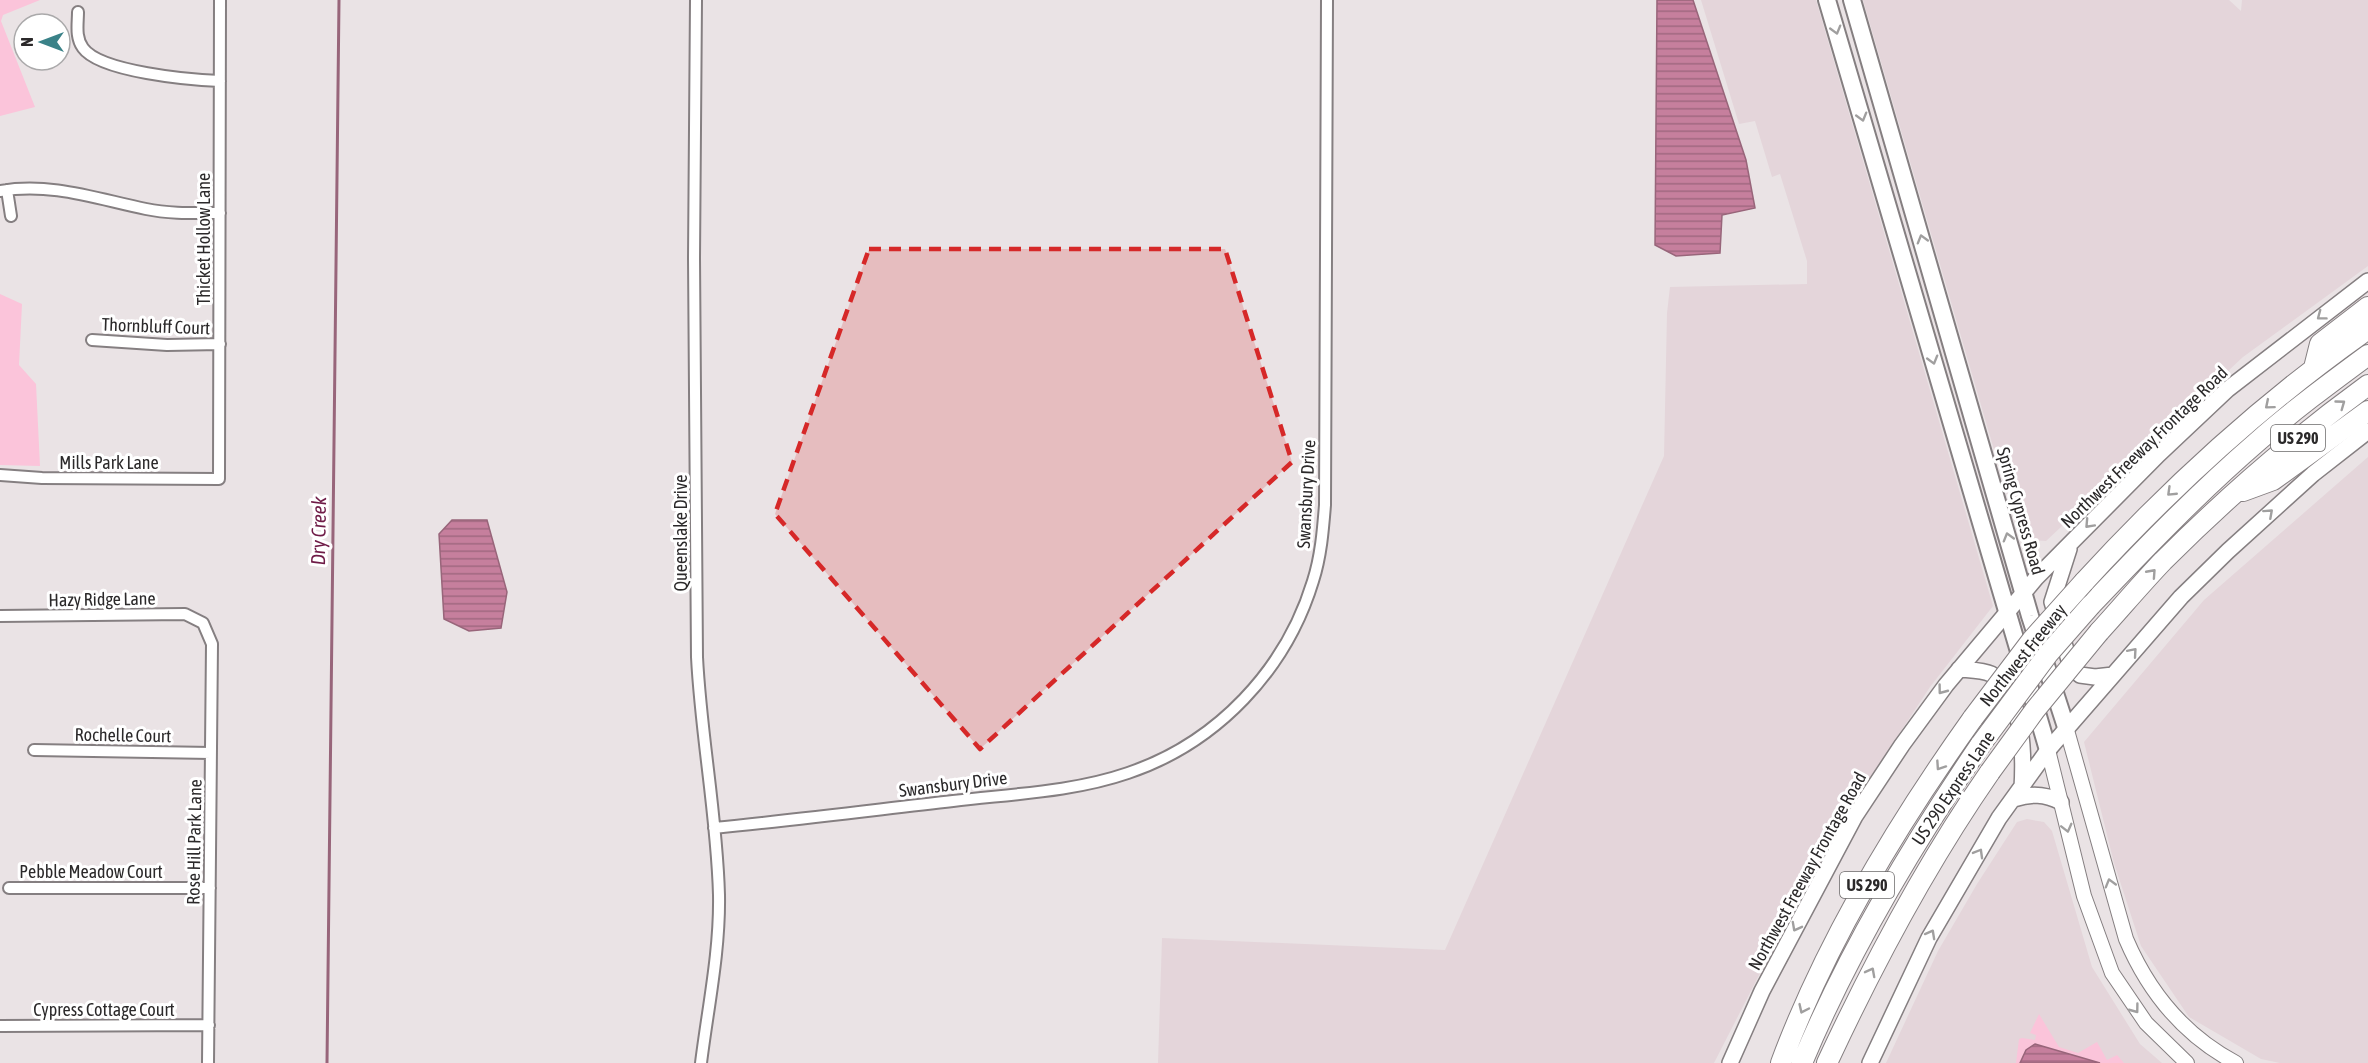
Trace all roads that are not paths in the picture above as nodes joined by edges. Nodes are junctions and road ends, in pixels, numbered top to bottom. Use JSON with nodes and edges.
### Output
{"nodes":[{"id":1,"x":220,"y":0,"type":"edge"},
{"id":2,"x":696,"y":0,"type":"edge"},
{"id":3,"x":1327,"y":0,"type":"edge"},
{"id":4,"x":1827,"y":0,"type":"edge"},
{"id":5,"x":1852,"y":0,"type":"edge"},
{"id":6,"x":78,"y":12,"type":"dead end"},
{"id":7,"x":1868,"y":53,"type":"junction"},
{"id":8,"x":1845,"y":61,"type":"junction"},
{"id":9,"x":220,"y":81,"type":"junction"},
{"id":10,"x":4,"y":191,"type":"edge"},
{"id":11,"x":220,"y":213,"type":"junction"},
{"id":12,"x":11,"y":216,"type":"dead end"},
{"id":13,"x":2368,"y":281,"type":"edge"},
{"id":14,"x":1938,"y":295,"type":"junction"},
{"id":15,"x":1917,"y":304,"type":"junction"},
{"id":16,"x":2368,"y":307,"type":"edge"},
{"id":17,"x":2368,"y":329,"type":"edge"},
{"id":18,"x":92,"y":340,"type":"dead end"},
{"id":19,"x":220,"y":344,"type":"junction"},
{"id":20,"x":2368,"y":355,"type":"edge"},
{"id":21,"x":2314,"y":368,"type":"junction"},
{"id":22,"x":2368,"y":385,"type":"edge"},
{"id":23,"x":2368,"y":411,"type":"edge"},
{"id":24,"x":2368,"y":431,"type":"edge"},
{"id":25,"x":0,"y":475,"type":"edge"},
{"id":26,"x":219,"y":479,"type":"joint"},
{"id":27,"x":2232,"y":496,"type":"junction"},
{"id":28,"x":2070,"y":546,"type":"junction"},
{"id":29,"x":2024,"y":593,"type":"junction"},
{"id":30,"x":2008,"y":614,"type":"junction"},
{"id":31,"x":0,"y":616,"type":"edge"},
{"id":32,"x":203,"y":623,"type":"joint"},
{"id":33,"x":1959,"y":669,"type":"junction"},
{"id":34,"x":2113,"y":675,"type":"junction"},
{"id":35,"x":2066,"y":728,"type":"junction"},
{"id":36,"x":34,"y":750,"type":"dead end"},
{"id":37,"x":2048,"y":750,"type":"junction"},
{"id":38,"x":211,"y":753,"type":"junction"},
{"id":39,"x":2018,"y":794,"type":"junction"},
{"id":40,"x":2061,"y":802,"type":"junction"},
{"id":41,"x":714,"y":828,"type":"junction"},
{"id":42,"x":9,"y":888,"type":"dead end"},
{"id":43,"x":210,"y":888,"type":"junction"},
{"id":44,"x":2126,"y":939,"type":"junction"},
{"id":45,"x":2102,"y":947,"type":"junction"},
{"id":46,"x":209,"y":1025,"type":"junction"},
{"id":47,"x":0,"y":1026,"type":"edge"},
{"id":48,"x":208,"y":1063,"type":"edge"},
{"id":49,"x":701,"y":1063,"type":"edge"},
{"id":50,"x":1730,"y":1063,"type":"edge"},
{"id":51,"x":1781,"y":1063,"type":"edge"},
{"id":52,"x":1802,"y":1063,"type":"edge"},
{"id":53,"x":1827,"y":1063,"type":"edge"},
{"id":54,"x":1870,"y":1063,"type":"edge"},
{"id":55,"x":2187,"y":1063,"type":"edge"},
{"id":56,"x":2236,"y":1063,"type":"edge"}],
"edges":[{"from":1,"to":9,"type":"street","name":"Thicket Hollow Lane"},
{"from":2,"to":41,"type":"street","name":"Queenslake Drive"},
{"from":3,"to":41,"type":"street","name":"Swansbury Drive"},
{"from":4,"to":8,"type":"main road","one_way":true},
{"from":5,"to":7,"type":"main road","name":"Spring Cypress Road"},
{"from":6,"to":9,"type":"street"},
{"from":7,"to":8,"type":"main road"},
{"from":14,"to":7,"type":"main road","name":"Spring Cypress Road","one_way":true},
{"from":8,"to":15,"type":"main road","one_way":true},
{"from":9,"to":11,"type":"street","name":"Thicket Hollow Lane"},
{"from":10,"to":11,"type":"street"},
{"from":10,"to":12,"type":"street"},
{"from":11,"to":19,"type":"street","name":"Thicket Hollow Lane"},
{"from":13,"to":28,"type":"main road","name":"Northwest Freeway Frontage Road","one_way":true},
{"from":14,"to":15,"type":"main road"},
{"from":29,"to":14,"type":"main road","name":"Spring Cypress Road","one_way":true},
{"from":15,"to":30,"type":"main road","one_way":true},
{"from":16,"to":21,"type":"highway"},
{"from":17,"to":21,"type":"highway","name":"Northwest Freeway","number":"US 290"},
{"from":18,"to":19,"type":"street","name":"Thornbluff Court"},
{"from":19,"to":26,"type":"street","name":"Thicket Hollow Lane"},
{"from":20,"to":52,"type":"highway","name":"US 290 Express Lane","bridge":true},
{"from":21,"to":51,"type":"highway","name":"Northwest Freeway","number":"US 290","one_way":true,"bridge":true},
{"from":27,"to":22,"type":"highway","number":"US 290","one_way":true},
{"from":23,"to":27,"type":"highway"},
{"from":34,"to":24,"type":"main road","one_way":true},
{"from":25,"to":26,"type":"street","name":"Mills Park Lane"},
{"from":53,"to":27,"type":"highway","number":"US 290","one_way":true,"bridge":true},
{"from":28,"to":29,"type":"main road","name":"Northwest Freeway Frontage Road"},
{"from":28,"to":34,"type":"main road"},
{"from":29,"to":30,"type":"main road","name":"Northwest Freeway Frontage Road"},
{"from":29,"to":35,"type":"main road","name":"Spring Cypress Road"},
{"from":30,"to":33,"type":"main road","name":"Northwest Freeway Frontage Road"},
{"from":30,"to":37,"type":"main road"},
{"from":31,"to":32,"type":"street","name":"Hazy Ridge Lane"},
{"from":32,"to":38,"type":"street","name":"Rose Hill Park Lane"},
{"from":33,"to":39,"type":"main road"},
{"from":33,"to":50,"type":"main road","name":"Northwest Freeway Frontage Road","one_way":true},
{"from":34,"to":35,"type":"main road"},
{"from":35,"to":37,"type":"main road"},
{"from":44,"to":35,"type":"street","name":"Spring Cypress Road","one_way":true},
{"from":36,"to":38,"type":"street","name":"Rochelle Court"},
{"from":37,"to":39,"type":"main road"},
{"from":37,"to":40,"type":"street"},
{"from":38,"to":43,"type":"street","name":"Rose Hill Park Lane"},
{"from":39,"to":40,"type":"main road"},
{"from":54,"to":39,"type":"main road","one_way":true},
{"from":40,"to":45,"type":"street","one_way":true},
{"from":41,"to":49,"type":"street","name":"Queenslake Drive"},
{"from":42,"to":43,"type":"street","name":"Pebble Meadow Court"},
{"from":43,"to":46,"type":"street","name":"Rose Hill Park Lane"},
{"from":44,"to":45,"type":"street"},
{"from":44,"to":56,"type":"street","name":"Spring Cypress Road"},
{"from":45,"to":55,"type":"street","one_way":true},
{"from":46,"to":47,"type":"street","name":"Cypress Cottage Court"},
{"from":46,"to":48,"type":"street","name":"Rose Hill Park Lane"}]}
